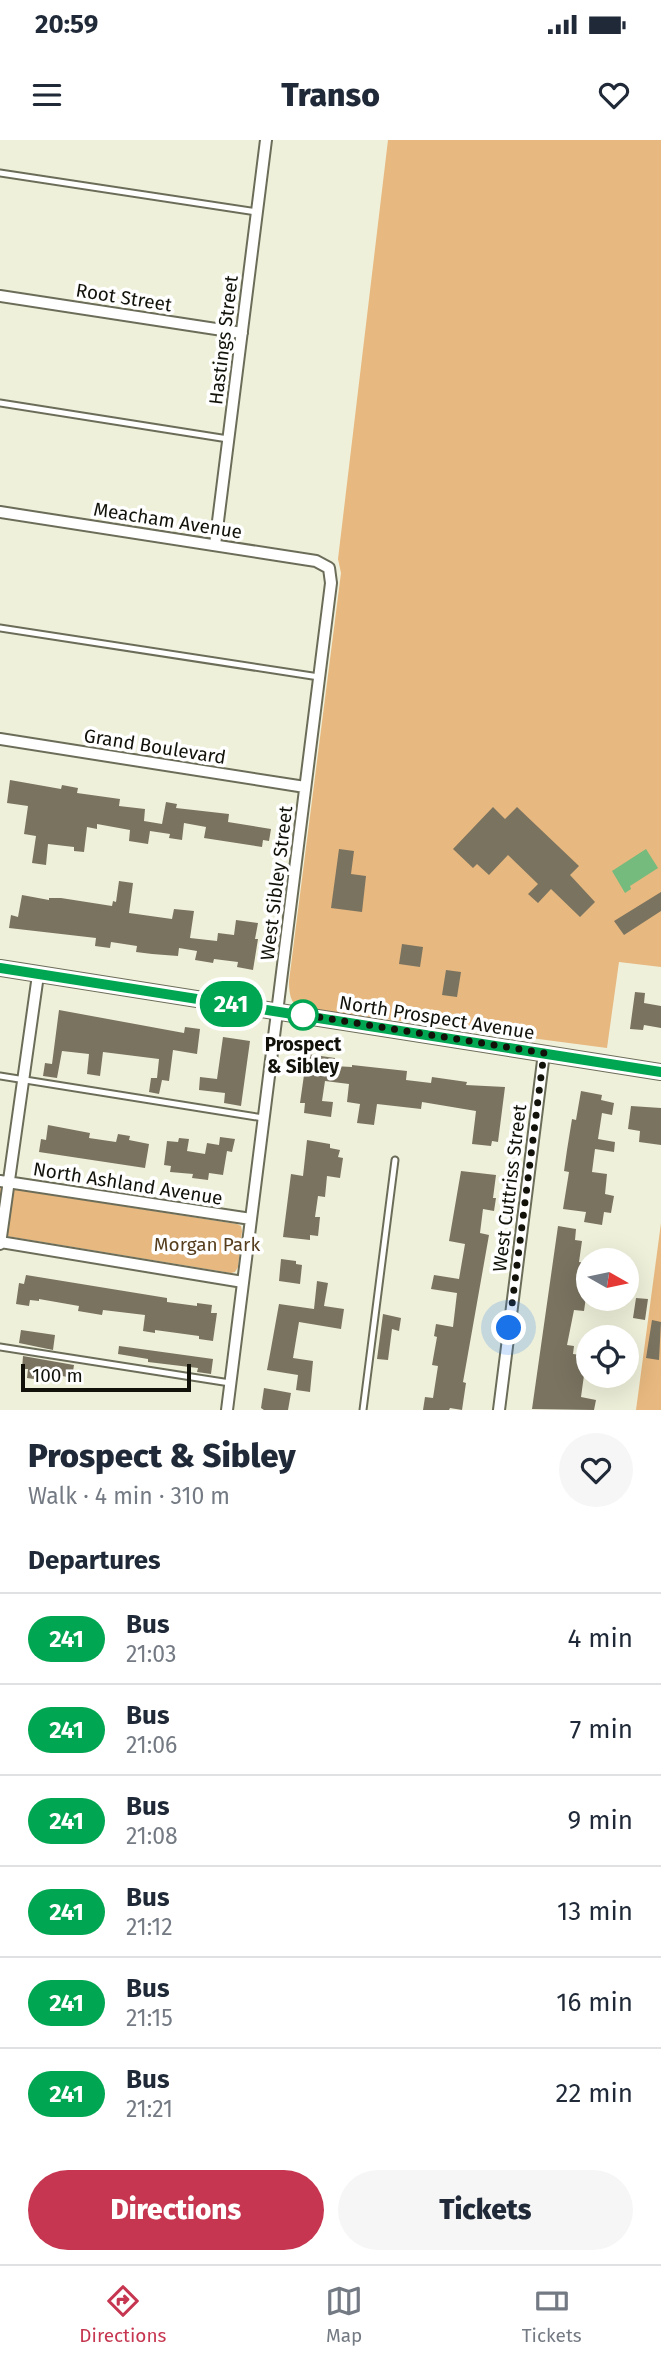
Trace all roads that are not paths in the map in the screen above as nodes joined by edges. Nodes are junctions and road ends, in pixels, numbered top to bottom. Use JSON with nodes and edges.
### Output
{"nodes":[{"id":1,"x":266,"y":140,"type":"edge"},
{"id":2,"x":0,"y":173,"type":"edge"},
{"id":3,"x":257,"y":212,"type":"junction"},
{"id":4,"x":0,"y":296,"type":"edge"},
{"id":5,"x":242,"y":333,"type":"junction"},
{"id":6,"x":0,"y":403,"type":"edge"},
{"id":7,"x":229,"y":439,"type":"junction"},
{"id":8,"x":0,"y":512,"type":"edge"},
{"id":9,"x":215,"y":545,"type":"junction"},
{"id":10,"x":329,"y":568,"type":"joint"},
{"id":11,"x":0,"y":628,"type":"edge"},
{"id":12,"x":319,"y":677,"type":"junction"},
{"id":13,"x":0,"y":739,"type":"edge"},
{"id":14,"x":305,"y":787,"type":"junction"},
{"id":15,"x":0,"y":968,"type":"edge"},
{"id":16,"x":38,"y":975,"type":"junction"},
{"id":17,"x":278,"y":1011,"type":"junction"},
{"id":18,"x":544,"y":1053,"type":"junction"},
{"id":19,"x":661,"y":1072,"type":"edge"},
{"id":20,"x":0,"y":1076,"type":"edge"},
{"id":21,"x":23,"y":1079,"type":"junction"},
{"id":22,"x":264,"y":1118,"type":"junction"},
{"id":23,"x":395,"y":1160,"type":"dead end"},
{"id":24,"x":4,"y":1182,"type":"edge"},
{"id":25,"x":251,"y":1219,"type":"junction"},
{"id":26,"x":0,"y":1242,"type":"edge"},
{"id":27,"x":243,"y":1282,"type":"junction"},
{"id":28,"x":0,"y":1347,"type":"edge"},
{"id":29,"x":230,"y":1382,"type":"junction"},
{"id":30,"x":227,"y":1410,"type":"edge"},
{"id":31,"x":363,"y":1410,"type":"edge"},
{"id":32,"x":499,"y":1410,"type":"edge"}],
"edges":[{"from":1,"to":3,"type":"street","name":"Hastings Street"},
{"from":2,"to":3,"type":"lane"},
{"from":3,"to":5,"type":"street","name":"Hastings Street"},
{"from":4,"to":5,"type":"street","name":"Root Street"},
{"from":5,"to":7,"type":"street","name":"Hastings Street"},
{"from":6,"to":7,"type":"lane"},
{"from":7,"to":9,"type":"street","name":"Hastings Street"},
{"from":8,"to":9,"type":"street","name":"Meacham Avenue"},
{"from":9,"to":10,"type":"street","name":"Meacham Avenue"},
{"from":10,"to":12,"type":"street","name":"West Sibley Street"},
{"from":11,"to":12,"type":"lane"},
{"from":12,"to":14,"type":"street","name":"West Sibley Street"},
{"from":13,"to":14,"type":"street","name":"Grand Boulevard"},
{"from":14,"to":17,"type":"street","name":"West Sibley Street"},
{"from":15,"to":16,"type":"street","name":"North Prospect Avenue"},
{"from":16,"to":17,"type":"street","name":"North Prospect Avenue"},
{"from":16,"to":21,"type":"street"},
{"from":17,"to":18,"type":"street","name":"North Prospect Avenue"},
{"from":17,"to":22,"type":"street","name":"West Sibley Street"},
{"from":18,"to":19,"type":"street","name":"North Prospect Avenue"},
{"from":18,"to":32,"type":"street","name":"West Cuttriss Street"},
{"from":20,"to":21,"type":"lane"},
{"from":21,"to":22,"type":"lane"},
{"from":21,"to":24,"type":"street"},
{"from":22,"to":25,"type":"street","name":"West Sibley Street"},
{"from":23,"to":31,"type":"lane"},
{"from":24,"to":25,"type":"street","name":"North Ashland Avenue"},
{"from":24,"to":26,"type":"street"},
{"from":25,"to":27,"type":"street","name":"West Sibley Street"},
{"from":26,"to":27,"type":"street"},
{"from":27,"to":29,"type":"street","name":"West Sibley Street"},
{"from":28,"to":29,"type":"lane"},
{"from":29,"to":30,"type":"street","name":"West Sibley Street"}]}
